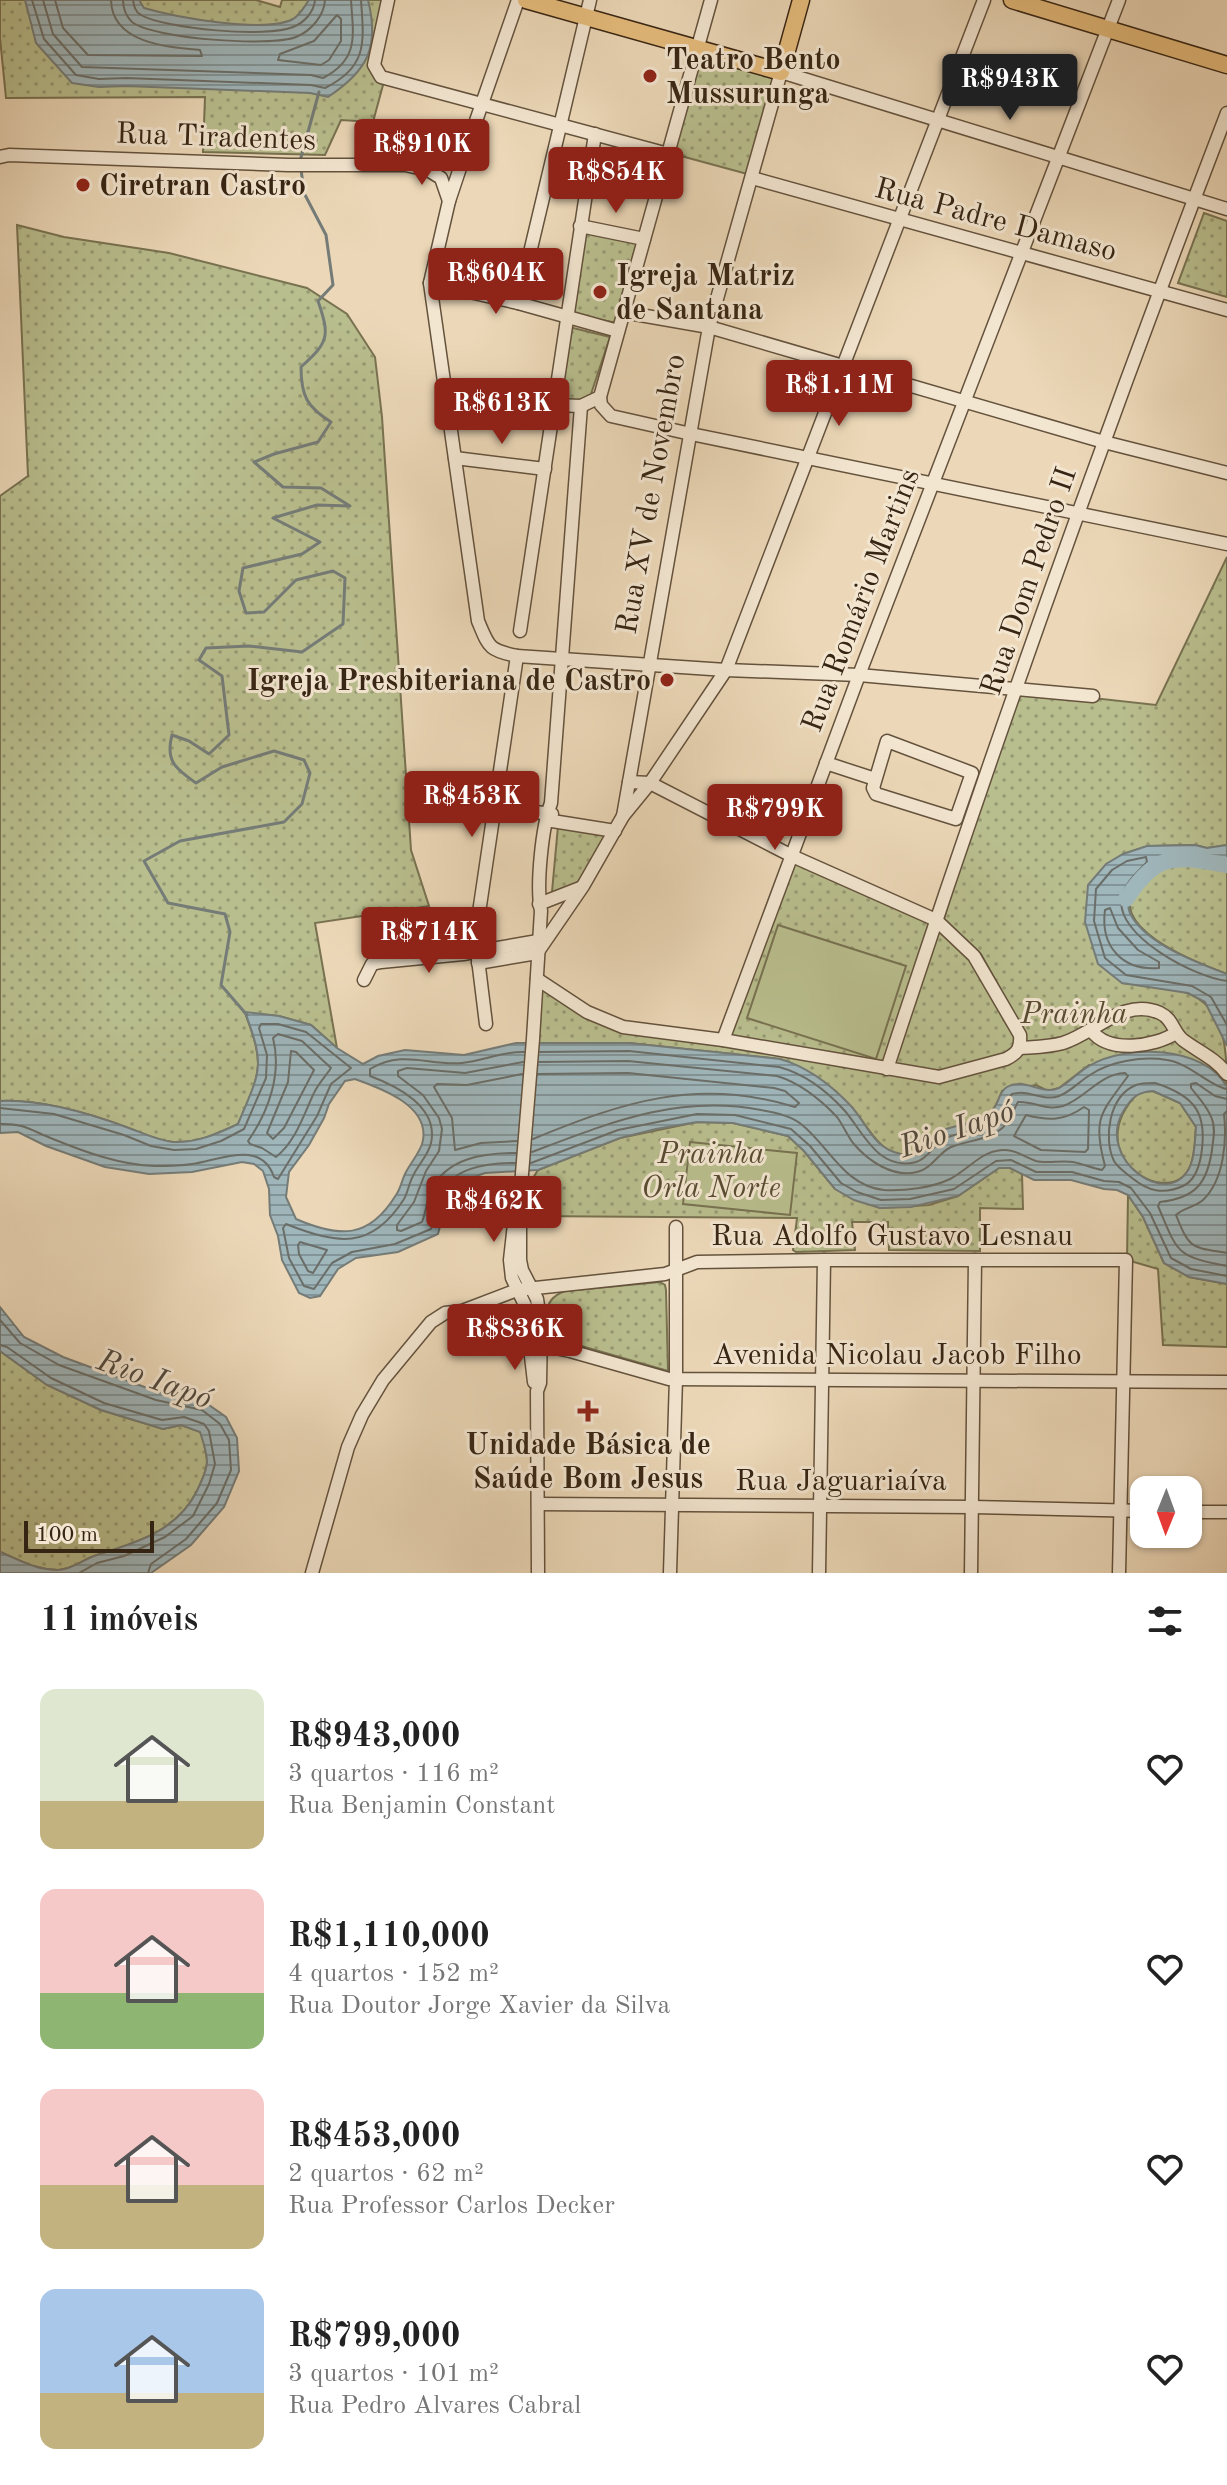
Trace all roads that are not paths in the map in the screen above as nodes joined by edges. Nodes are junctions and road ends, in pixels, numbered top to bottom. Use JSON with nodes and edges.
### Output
{"nodes":[{"id":1,"x":388,"y":0,"type":"edge"},
{"id":2,"x":518,"y":0,"type":"edge"},
{"id":3,"x":526,"y":0,"type":"edge"},
{"id":4,"x":711,"y":0,"type":"edge"},
{"id":5,"x":801,"y":0,"type":"edge"},
{"id":6,"x":984,"y":0,"type":"edge"},
{"id":7,"x":1012,"y":0,"type":"edge"},
{"id":8,"x":1119,"y":0,"type":"edge"},
{"id":9,"x":588,"y":8,"type":"edge"},
{"id":10,"x":1109,"y":28,"type":"junction"},
{"id":11,"x":697,"y":46,"type":"junction"},
{"id":12,"x":1227,"y":65,"type":"edge"},
{"id":13,"x":781,"y":72,"type":"junction"},
{"id":14,"x":483,"y":103,"type":"junction"},
{"id":15,"x":1227,"y":113,"type":"edge"},
{"id":16,"x":938,"y":120,"type":"junction"},
{"id":17,"x":560,"y":125,"type":"junction"},
{"id":18,"x":595,"y":134,"type":"junction"},
{"id":19,"x":469,"y":141,"type":"junction"},
{"id":20,"x":3,"y":153,"type":"edge"},
{"id":21,"x":668,"y":154,"type":"junction"},
{"id":22,"x":1059,"y":156,"type":"junction"},
{"id":23,"x":405,"y":165,"type":"junction"},
{"id":24,"x":752,"y":178,"type":"junction"},
{"id":25,"x":1194,"y":199,"type":"junction"},
{"id":26,"x":449,"y":201,"type":"junction"},
{"id":27,"x":1227,"y":209,"type":"edge"},
{"id":28,"x":900,"y":219,"type":"junction"},
{"id":29,"x":580,"y":226,"type":"junction"},
{"id":30,"x":644,"y":239,"type":"junction"},
{"id":31,"x":1021,"y":253,"type":"junction"},
{"id":32,"x":430,"y":283,"type":"junction"},
{"id":33,"x":1160,"y":291,"type":"junction"},
{"id":34,"x":518,"y":303,"type":"junction"},
{"id":35,"x":1227,"y":310,"type":"edge"},
{"id":36,"x":623,"y":312,"type":"junction"},
{"id":37,"x":569,"y":318,"type":"junction"},
{"id":38,"x":709,"y":327,"type":"junction"},
{"id":39,"x":618,"y":331,"type":"junction"},
{"id":40,"x":844,"y":365,"type":"junction"},
{"id":41,"x":600,"y":397,"type":"junction"},
{"id":42,"x":963,"y":402,"type":"junction"},
{"id":43,"x":554,"y":405,"type":"junction"},
{"id":44,"x":581,"y":406,"type":"junction"},
{"id":45,"x":691,"y":434,"type":"junction"},
{"id":46,"x":1104,"y":442,"type":"junction"},
{"id":47,"x":455,"y":458,"type":"junction"},
{"id":48,"x":808,"y":458,"type":"junction"},
{"id":49,"x":545,"y":469,"type":"junction"},
{"id":50,"x":1227,"y":473,"type":"edge"},
{"id":51,"x":932,"y":484,"type":"junction"},
{"id":52,"x":1078,"y":515,"type":"junction"},
{"id":53,"x":1227,"y":544,"type":"edge"},
{"id":54,"x":520,"y":631,"type":"dead end"},
{"id":55,"x":517,"y":656,"type":"junction"},
{"id":56,"x":563,"y":658,"type":"junction"},
{"id":57,"x":648,"y":664,"type":"junction"},
{"id":58,"x":726,"y":670,"type":"junction"},
{"id":59,"x":859,"y":675,"type":"junction"},
{"id":60,"x":1018,"y":688,"type":"junction"},
{"id":61,"x":1093,"y":696,"type":"dead end"},
{"id":62,"x":826,"y":763,"type":"junction"},
{"id":63,"x":875,"y":779,"type":"junction"},
{"id":64,"x":650,"y":783,"type":"junction"},
{"id":65,"x":631,"y":792,"type":"junction"},
{"id":66,"x":457,"y":803,"type":"dead end"},
{"id":67,"x":495,"y":806,"type":"junction"},
{"id":68,"x":550,"y":814,"type":"junction"},
{"id":69,"x":615,"y":831,"type":"junction"},
{"id":70,"x":792,"y":856,"type":"junction"},
{"id":71,"x":583,"y":886,"type":"junction"},
{"id":72,"x":541,"y":908,"type":"junction"},
{"id":73,"x":936,"y":920,"type":"junction"},
{"id":74,"x":558,"y":923,"type":"junction"},
{"id":75,"x":538,"y":947,"type":"junction"},
{"id":76,"x":477,"y":957,"type":"junction"},
{"id":77,"x":537,"y":979,"type":"junction"},
{"id":78,"x":364,"y":980,"type":"dead end"},
{"id":79,"x":486,"y":1024,"type":"dead end"},
{"id":80,"x":1091,"y":1030,"type":"junction"},
{"id":81,"x":1176,"y":1033,"type":"junction"},
{"id":82,"x":723,"y":1040,"type":"junction"},
{"id":83,"x":1020,"y":1048,"type":"junction"},
{"id":84,"x":887,"y":1069,"type":"junction"},
{"id":85,"x":1227,"y":1074,"type":"edge"},
{"id":86,"x":520,"y":1198,"type":"junction"},
{"id":87,"x":676,"y":1227,"type":"dead end"},
{"id":88,"x":824,"y":1260,"type":"junction"},
{"id":89,"x":975,"y":1260,"type":"junction"},
{"id":90,"x":674,"y":1270,"type":"junction"},
{"id":91,"x":532,"y":1287,"type":"junction"},
{"id":92,"x":517,"y":1290,"type":"junction"},
{"id":93,"x":536,"y":1339,"type":"junction"},
{"id":94,"x":676,"y":1378,"type":"junction"},
{"id":95,"x":821,"y":1379,"type":"junction"},
{"id":96,"x":973,"y":1380,"type":"junction"},
{"id":97,"x":1124,"y":1381,"type":"junction"},
{"id":98,"x":1227,"y":1382,"type":"edge"},
{"id":99,"x":538,"y":1504,"type":"junction"},
{"id":100,"x":671,"y":1504,"type":"junction"},
{"id":101,"x":819,"y":1506,"type":"junction"},
{"id":102,"x":973,"y":1507,"type":"junction"},
{"id":103,"x":1121,"y":1511,"type":"junction"},
{"id":104,"x":1130,"y":1511,"type":"edge"},
{"id":105,"x":1202,"y":1512,"type":"edge"},
{"id":106,"x":1227,"y":1512,"type":"edge"},
{"id":107,"x":312,"y":1573,"type":"edge"},
{"id":108,"x":538,"y":1573,"type":"edge"},
{"id":109,"x":670,"y":1573,"type":"edge"},
{"id":110,"x":819,"y":1573,"type":"edge"},
{"id":111,"x":971,"y":1573,"type":"edge"},
{"id":112,"x":1119,"y":1573,"type":"edge"}],
"edges":[{"from":1,"to":14,"type":"street"},
{"from":2,"to":14,"type":"street"},
{"from":3,"to":9,"type":"main road"},
{"from":4,"to":11,"type":"street"},
{"from":5,"to":13,"type":"main road","name":"Rua XV de Novembro"},
{"from":6,"to":16,"type":"street"},
{"from":7,"to":10,"type":"main road"},
{"from":8,"to":10,"type":"street","name":"Rua Romário Martins"},
{"from":9,"to":11,"type":"main road"},
{"from":9,"to":17,"type":"street"},
{"from":10,"to":12,"type":"main road"},
{"from":10,"to":22,"type":"street","name":"Rua Romário Martins"},
{"from":11,"to":13,"type":"main road"},
{"from":11,"to":21,"type":"street"},
{"from":13,"to":16,"type":"street"},
{"from":13,"to":24,"type":"street","name":"Rua XV de Novembro"},
{"from":14,"to":17,"type":"street"},
{"from":14,"to":19,"type":"street"},
{"from":15,"to":25,"type":"street","name":"Rua Dom Pedro II"},
{"from":16,"to":22,"type":"street"},
{"from":16,"to":28,"type":"street"},
{"from":17,"to":18,"type":"street"},
{"from":17,"to":34,"type":"street"},
{"from":18,"to":21,"type":"street"},
{"from":18,"to":29,"type":"street"},
{"from":19,"to":23,"type":"street"},
{"from":19,"to":26,"type":"street"},
{"from":20,"to":23,"type":"street","name":"Rua Tiradentes"},
{"from":21,"to":30,"type":"street"},
{"from":22,"to":25,"type":"street"},
{"from":22,"to":31,"type":"street","name":"Rua Romário Martins"},
{"from":23,"to":26,"type":"street","name":"Rua Tiradentes"},
{"from":24,"to":28,"type":"street","name":"Rua Padre Damaso"},
{"from":24,"to":38,"type":"street","name":"Rua XV de Novembro"},
{"from":25,"to":27,"type":"street"},
{"from":25,"to":33,"type":"street","name":"Rua Dom Pedro II"},
{"from":26,"to":32,"type":"street"},
{"from":28,"to":31,"type":"street","name":"Rua Padre Damaso"},
{"from":28,"to":40,"type":"street"},
{"from":29,"to":30,"type":"street"},
{"from":29,"to":37,"type":"street"},
{"from":30,"to":36,"type":"street"},
{"from":31,"to":33,"type":"street","name":"Rua Padre Damaso"},
{"from":31,"to":42,"type":"street","name":"Rua Romário Martins"},
{"from":32,"to":34,"type":"street"},
{"from":32,"to":47,"type":"street"},
{"from":33,"to":35,"type":"street","name":"Rua Padre Damaso"},
{"from":33,"to":46,"type":"street","name":"Rua Dom Pedro II"},
{"from":34,"to":37,"type":"street"},
{"from":36,"to":38,"type":"street"},
{"from":36,"to":39,"type":"street"},
{"from":37,"to":39,"type":"street"},
{"from":37,"to":43,"type":"street"},
{"from":38,"to":40,"type":"street"},
{"from":38,"to":45,"type":"street","name":"Rua XV de Novembro"},
{"from":39,"to":41,"type":"street"},
{"from":40,"to":42,"type":"street"},
{"from":40,"to":48,"type":"street"},
{"from":41,"to":44,"type":"street"},
{"from":41,"to":45,"type":"street"},
{"from":42,"to":46,"type":"street"},
{"from":42,"to":51,"type":"street","name":"Rua Romário Martins"},
{"from":43,"to":44,"type":"street"},
{"from":43,"to":49,"type":"street"},
{"from":44,"to":56,"type":"street"},
{"from":45,"to":48,"type":"street"},
{"from":45,"to":57,"type":"street","name":"Rua XV de Novembro"},
{"from":46,"to":50,"type":"street"},
{"from":46,"to":52,"type":"street","name":"Rua Dom Pedro II"},
{"from":47,"to":49,"type":"street"},
{"from":47,"to":55,"type":"street"},
{"from":48,"to":51,"type":"street"},
{"from":48,"to":58,"type":"street"},
{"from":49,"to":54,"type":"street"},
{"from":51,"to":52,"type":"street"},
{"from":51,"to":59,"type":"street","name":"Rua Romário Martins"},
{"from":52,"to":53,"type":"street"},
{"from":52,"to":60,"type":"street","name":"Rua Dom Pedro II"},
{"from":55,"to":56,"type":"street"},
{"from":55,"to":67,"type":"street"},
{"from":56,"to":57,"type":"street"},
{"from":56,"to":68,"type":"street"},
{"from":57,"to":58,"type":"street"},
{"from":57,"to":65,"type":"street","name":"Rua XV de Novembro"},
{"from":58,"to":59,"type":"street"},
{"from":58,"to":64,"type":"street"},
{"from":59,"to":60,"type":"street"},
{"from":59,"to":62,"type":"street","name":"Rua Romário Martins"},
{"from":60,"to":61,"type":"street"},
{"from":60,"to":73,"type":"street","name":"Rua Dom Pedro II"},
{"from":62,"to":63,"type":"street"},
{"from":62,"to":70,"type":"street","name":"Rua Romário Martins"},
{"from":63,"to":63,"type":"street"},
{"from":64,"to":65,"type":"street"},
{"from":64,"to":70,"type":"street"},
{"from":65,"to":69,"type":"street","name":"Rua XV de Novembro"},
{"from":66,"to":67,"type":"street"},
{"from":67,"to":68,"type":"street"},
{"from":67,"to":76,"type":"street"},
{"from":68,"to":69,"type":"street"},
{"from":68,"to":72,"type":"street"},
{"from":69,"to":71,"type":"street","name":"Rua XV de Novembro"},
{"from":70,"to":73,"type":"street"},
{"from":70,"to":82,"type":"street","name":"Rua Romário Martins"},
{"from":71,"to":72,"type":"street"},
{"from":71,"to":74,"type":"street","name":"Rua XV de Novembro"},
{"from":72,"to":74,"type":"street"},
{"from":72,"to":75,"type":"street"},
{"from":73,"to":83,"type":"street"},
{"from":73,"to":84,"type":"street","name":"Rua Dom Pedro II"},
{"from":74,"to":75,"type":"street","name":"Rua XV de Novembro"},
{"from":75,"to":76,"type":"street"},
{"from":75,"to":77,"type":"street"},
{"from":76,"to":78,"type":"street"},
{"from":76,"to":79,"type":"street"},
{"from":77,"to":82,"type":"street"},
{"from":77,"to":86,"type":"street"},
{"from":80,"to":81,"type":"street"},
{"from":80,"to":81,"type":"street"},
{"from":80,"to":83,"type":"street"},
{"from":81,"to":85,"type":"street"},
{"from":82,"to":84,"type":"street"},
{"from":83,"to":84,"type":"street"},
{"from":86,"to":91,"type":"street"},
{"from":86,"to":92,"type":"street"},
{"from":87,"to":90,"type":"street"},
{"from":88,"to":89,"type":"street","name":"Rua Adolfo Gustavo Lesnau"},
{"from":88,"to":90,"type":"street","name":"Rua Adolfo Gustavo Lesnau"},
{"from":88,"to":95,"type":"street"},
{"from":89,"to":96,"type":"street"},
{"from":89,"to":97,"type":"street","name":"Rua Adolfo Gustavo Lesnau"},
{"from":90,"to":91,"type":"street","name":"Rua Adolfo Gustavo Lesnau"},
{"from":90,"to":94,"type":"street"},
{"from":91,"to":92,"type":"street","name":"Rua Adolfo Gustavo Lesnau"},
{"from":91,"to":93,"type":"street"},
{"from":92,"to":93,"type":"street"},
{"from":92,"to":107,"type":"street","name":"Rua Adolfo Gustavo Lesnau"},
{"from":93,"to":94,"type":"street","name":"Avenida Nicolau Jacob Filho"},
{"from":93,"to":99,"type":"street"},
{"from":94,"to":95,"type":"street","name":"Avenida Nicolau Jacob Filho"},
{"from":94,"to":100,"type":"street"},
{"from":95,"to":96,"type":"street","name":"Avenida Nicolau Jacob Filho"},
{"from":95,"to":101,"type":"street"},
{"from":96,"to":97,"type":"street","name":"Avenida Nicolau Jacob Filho"},
{"from":96,"to":102,"type":"street"},
{"from":97,"to":98,"type":"street","name":"Avenida Nicolau Jacob Filho"},
{"from":97,"to":103,"type":"street"},
{"from":99,"to":100,"type":"street","name":"Rua Jaguariaíva"},
{"from":99,"to":108,"type":"street"},
{"from":100,"to":101,"type":"street","name":"Rua Jaguariaíva"},
{"from":100,"to":109,"type":"street"},
{"from":101,"to":102,"type":"street","name":"Rua Jaguariaíva"},
{"from":101,"to":110,"type":"street"},
{"from":102,"to":103,"type":"street","name":"Rua Jaguariaíva"},
{"from":102,"to":111,"type":"street"},
{"from":103,"to":104,"type":"street","name":"Rua Jaguariaíva"},
{"from":103,"to":112,"type":"street"},
{"from":105,"to":106,"type":"street"}]}
